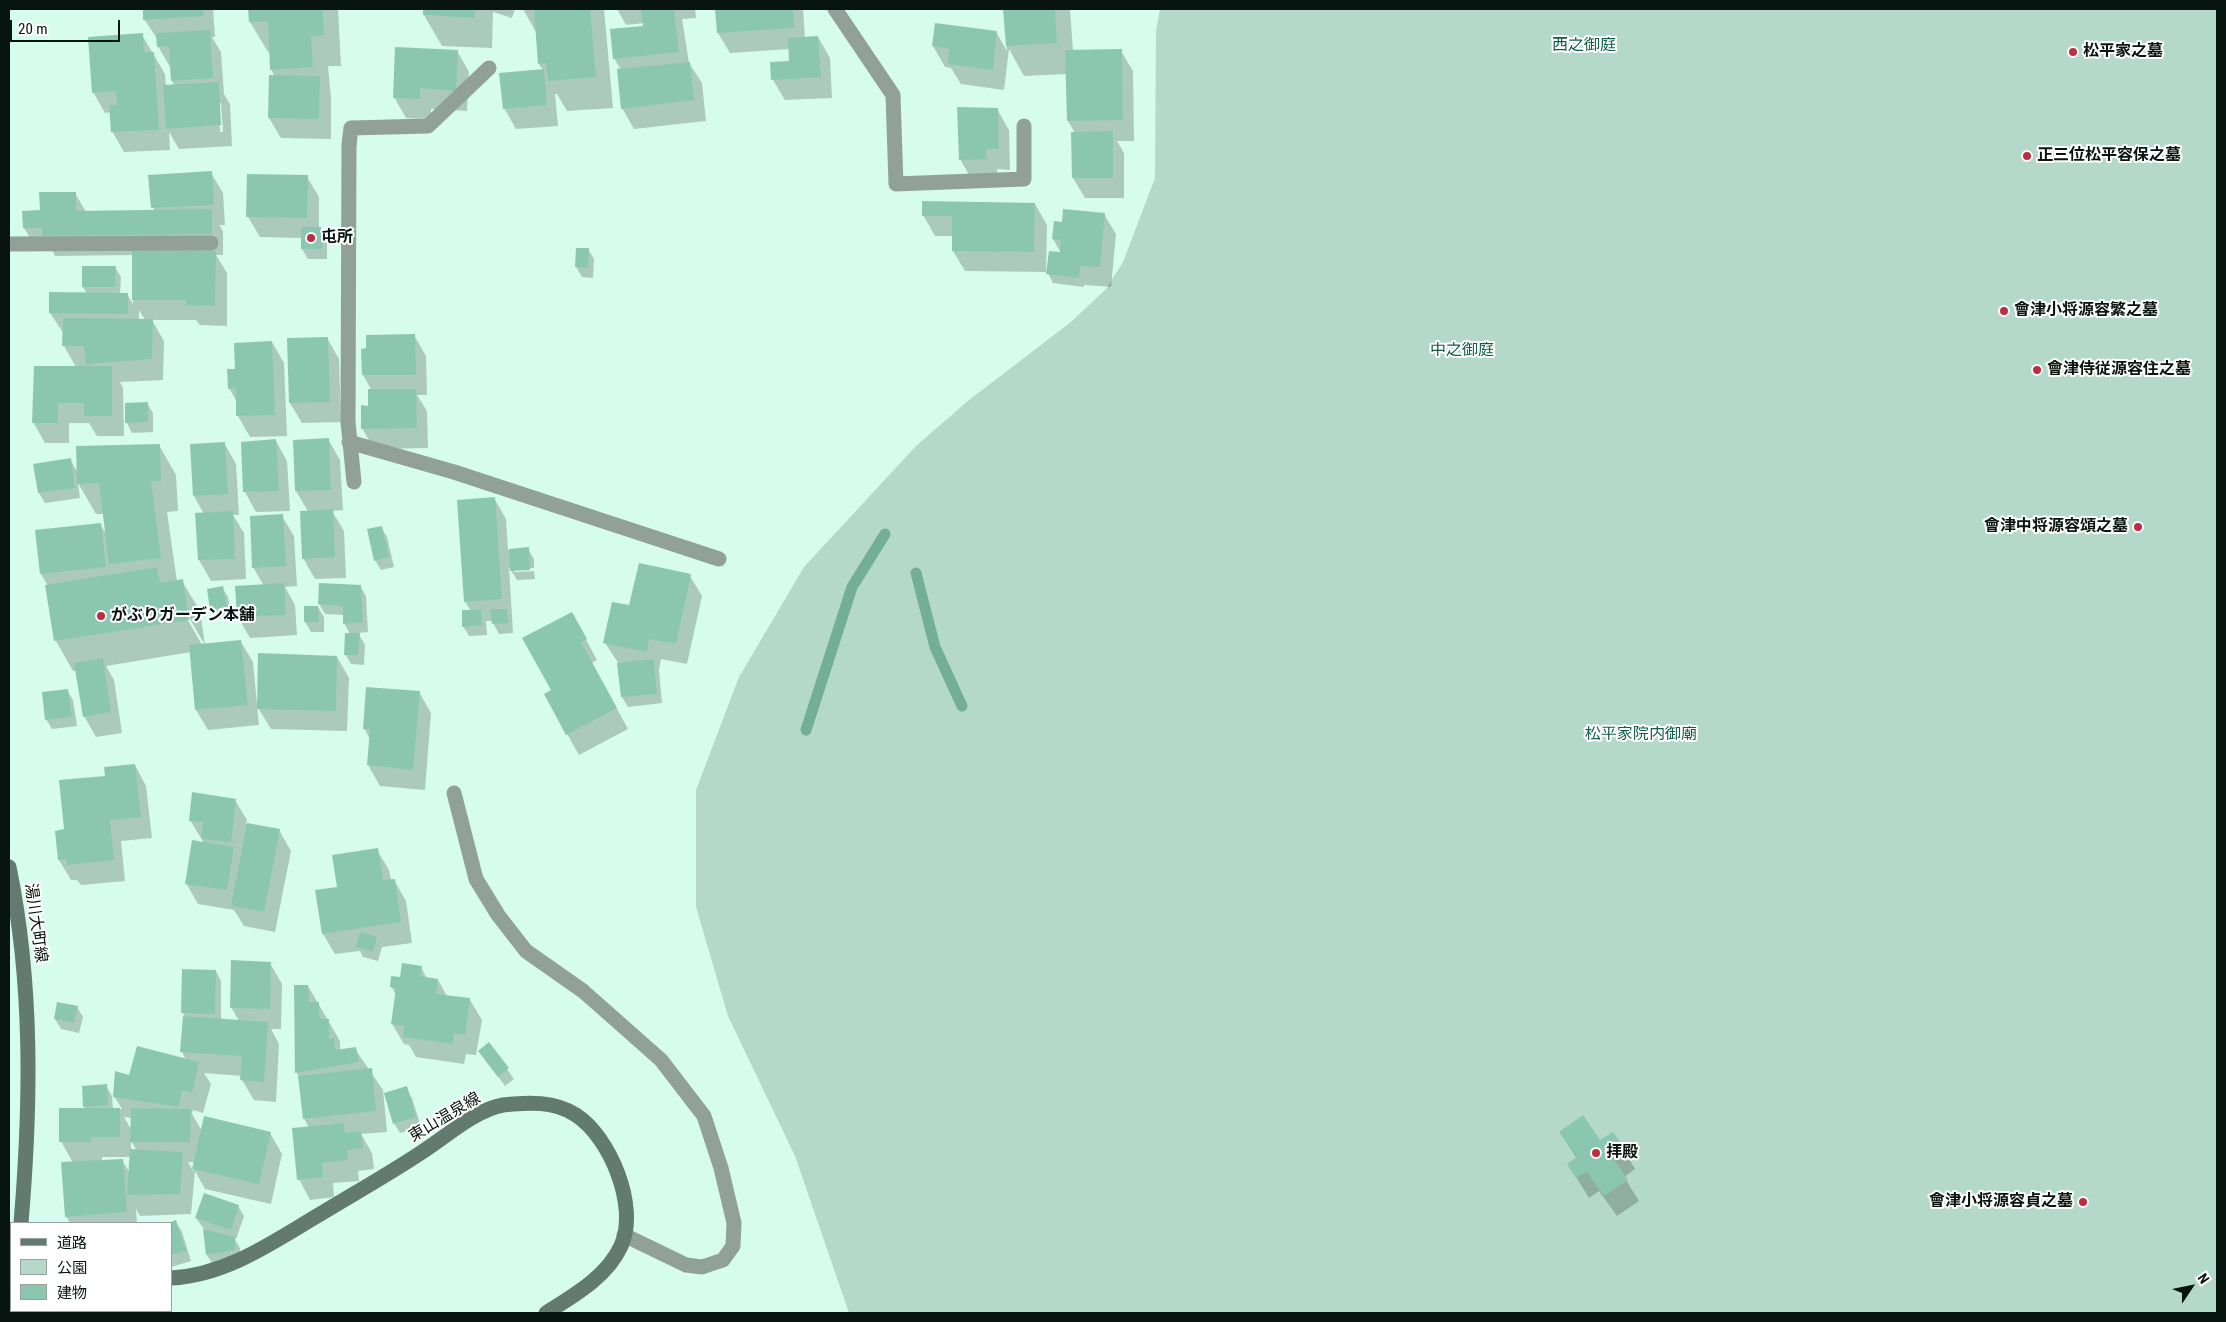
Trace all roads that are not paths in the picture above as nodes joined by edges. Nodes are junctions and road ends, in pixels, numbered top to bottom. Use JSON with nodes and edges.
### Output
{"nodes":[{"id":1,"x":835,"y":9,"type":"edge"},
{"id":2,"x":489,"y":68,"type":"dead end"},
{"id":3,"x":1024,"y":126,"type":"dead end"},
{"id":4,"x":211,"y":243,"type":"dead end"},
{"id":5,"x":9,"y":244,"type":"edge"},
{"id":6,"x":349,"y":442,"type":"junction"},
{"id":7,"x":354,"y":482,"type":"dead end"},
{"id":8,"x":719,"y":559,"type":"dead end"},
{"id":9,"x":454,"y":793,"type":"dead end"},
{"id":10,"x":9,"y":867,"type":"edge"},
{"id":11,"x":22,"y":1222,"type":"edge"},
{"id":12,"x":624,"y":1235,"type":"junction"},
{"id":13,"x":172,"y":1278,"type":"edge"},
{"id":14,"x":546,"y":1313,"type":"edge"}],
"edges":[{"from":1,"to":3,"type":"street"},
{"from":2,"to":6,"type":"street"},
{"from":4,"to":5,"type":"street"},
{"from":6,"to":7,"type":"street"},
{"from":6,"to":8,"type":"street"},
{"from":9,"to":12,"type":"street"},
{"from":10,"to":11,"type":"main road","name":"湯川大町線"},
{"from":12,"to":13,"type":"main road","name":"東山温泉線"},
{"from":12,"to":14,"type":"main road","name":"東山温泉線"}]}
